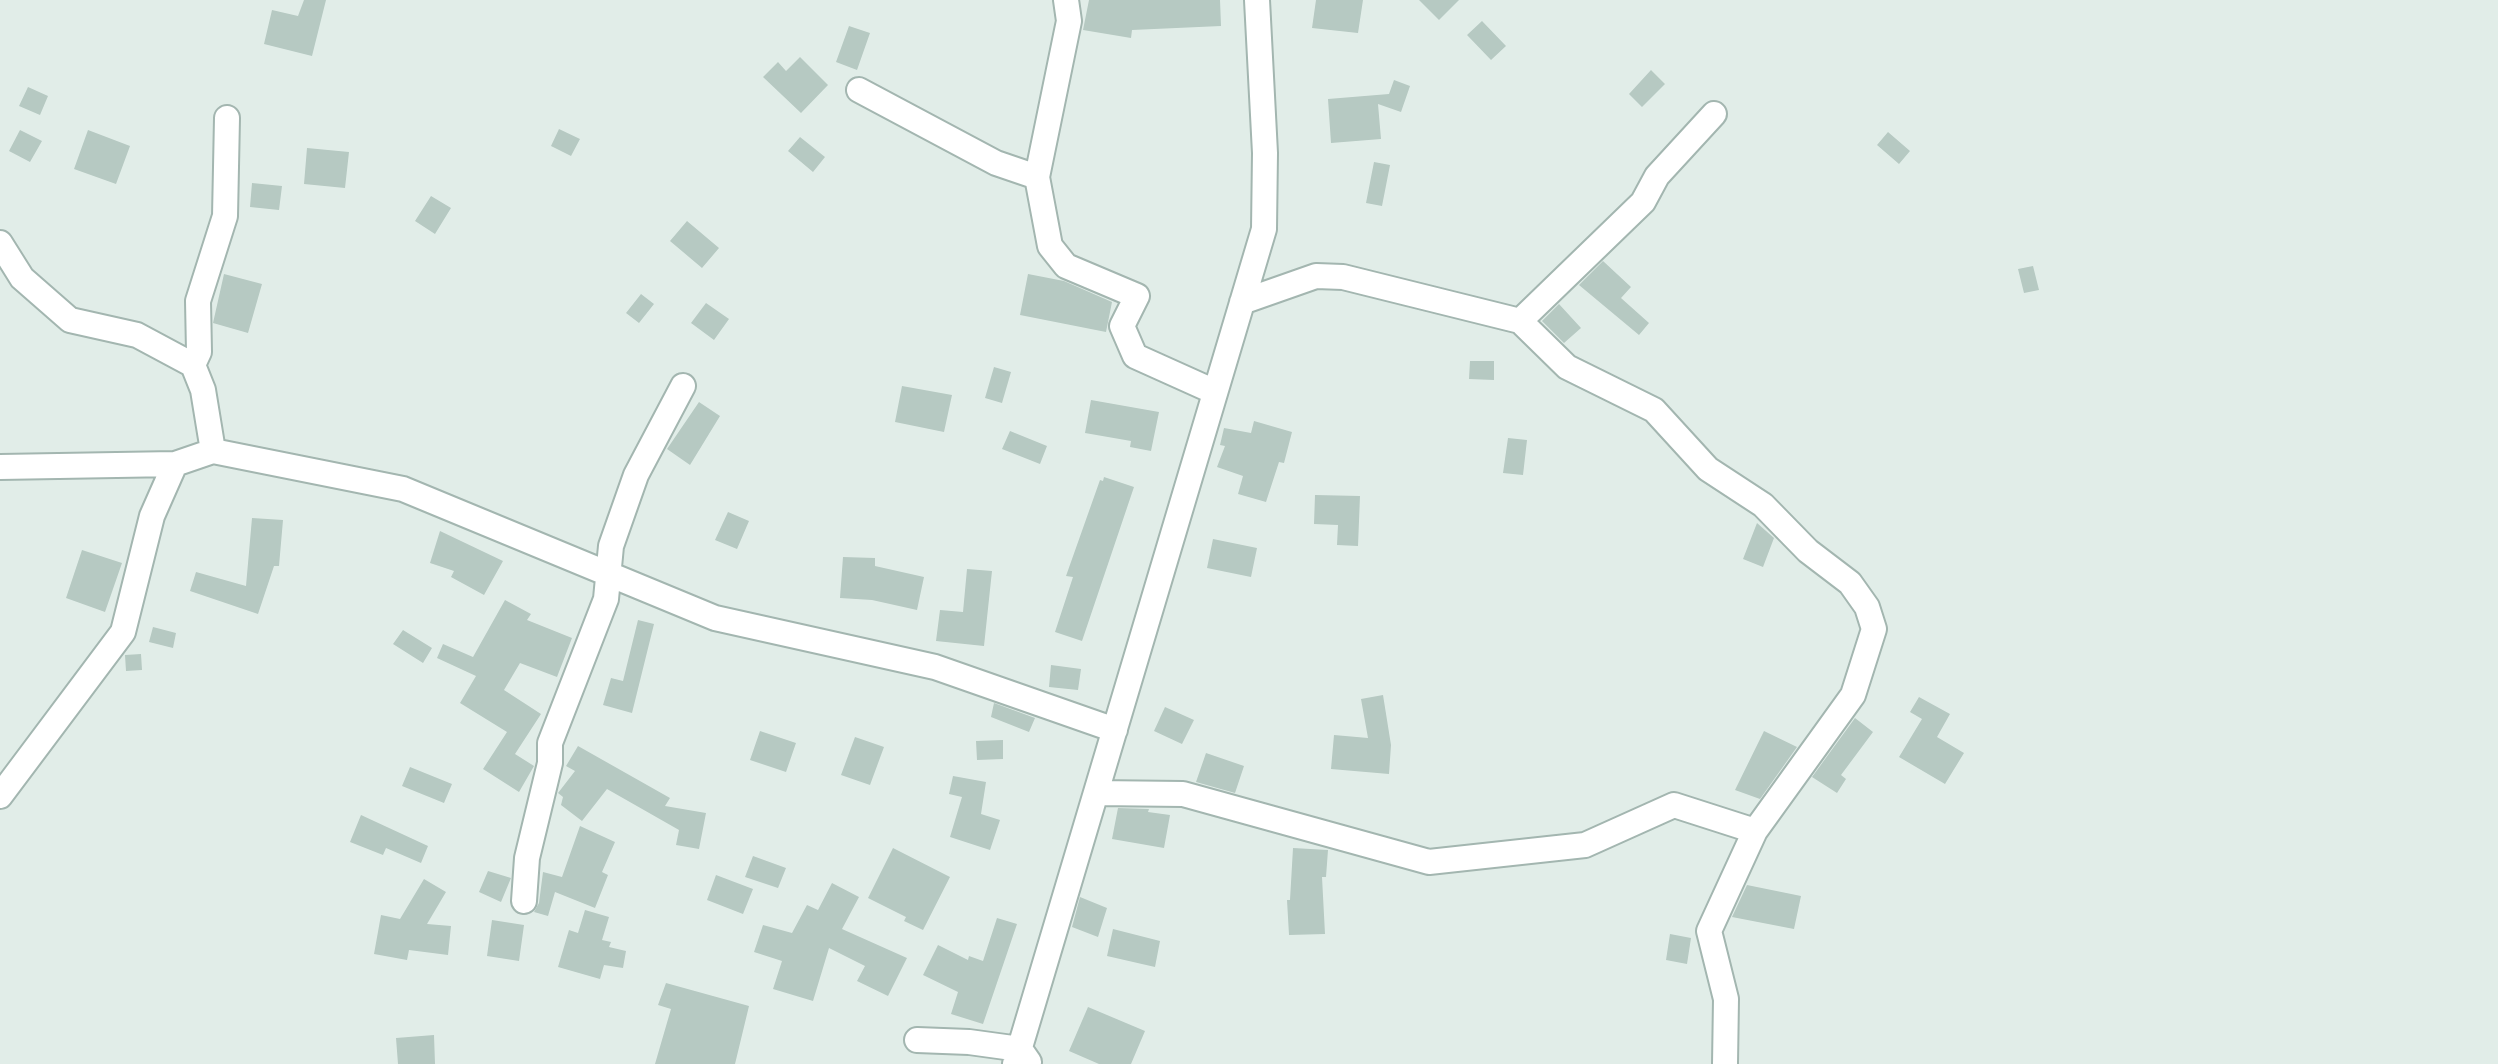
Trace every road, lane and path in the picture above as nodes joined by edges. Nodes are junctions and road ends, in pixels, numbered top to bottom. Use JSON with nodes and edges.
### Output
{"nodes":[{"id":1,"x":1066,"y":0,"type":"edge"},
{"id":2,"x":1257,"y":0,"type":"edge"},
{"id":3,"x":859,"y":90,"type":"dead end"},
{"id":4,"x":1714,"y":114,"type":"dead end"},
{"id":5,"x":227,"y":118,"type":"dead end"},
{"id":6,"x":1037,"y":177,"type":"junction"},
{"id":7,"x":0,"y":243,"type":"edge"},
{"id":8,"x":1242,"y":302,"type":"junction"},
{"id":9,"x":1520,"y":321,"type":"junction"},
{"id":10,"x":193,"y":365,"type":"junction"},
{"id":11,"x":683,"y":386,"type":"dead end"},
{"id":12,"x":1215,"y":392,"type":"junction"},
{"id":13,"x":213,"y":451,"type":"junction"},
{"id":14,"x":175,"y":464,"type":"junction"},
{"id":15,"x":0,"y":467,"type":"edge"},
{"id":16,"x":610,"y":574,"type":"junction"},
{"id":17,"x":1115,"y":730,"type":"junction"},
{"id":18,"x":1096,"y":793,"type":"junction"},
{"id":19,"x":0,"y":796,"type":"edge"},
{"id":20,"x":1755,"y":831,"type":"junction"},
{"id":21,"x":524,"y":901,"type":"dead end"},
{"id":22,"x":917,"y":1040,"type":"dead end"},
{"id":23,"x":1022,"y":1059,"type":"edge"},
{"id":24,"x":1725,"y":1064,"type":"edge"}],
"edges":[{"from":1,"to":6,"type":"street"},
{"from":2,"to":8,"type":"street"},
{"from":3,"to":6,"type":"street"},
{"from":4,"to":9,"type":"street"},
{"from":5,"to":10,"type":"street"},
{"from":6,"to":12,"type":"street"},
{"from":7,"to":10,"type":"street"},
{"from":8,"to":9,"type":"street"},
{"from":8,"to":12,"type":"street"},
{"from":9,"to":20,"type":"street"},
{"from":10,"to":13,"type":"street"},
{"from":11,"to":16,"type":"street"},
{"from":12,"to":17,"type":"street"},
{"from":13,"to":14,"type":"street"},
{"from":13,"to":16,"type":"street"},
{"from":14,"to":15,"type":"street"},
{"from":14,"to":19,"type":"street"},
{"from":16,"to":17,"type":"street"},
{"from":16,"to":21,"type":"street"},
{"from":17,"to":18,"type":"street"},
{"from":18,"to":20,"type":"street"},
{"from":18,"to":23,"type":"street"},
{"from":20,"to":24,"type":"street"},
{"from":22,"to":23,"type":"street"}]}
